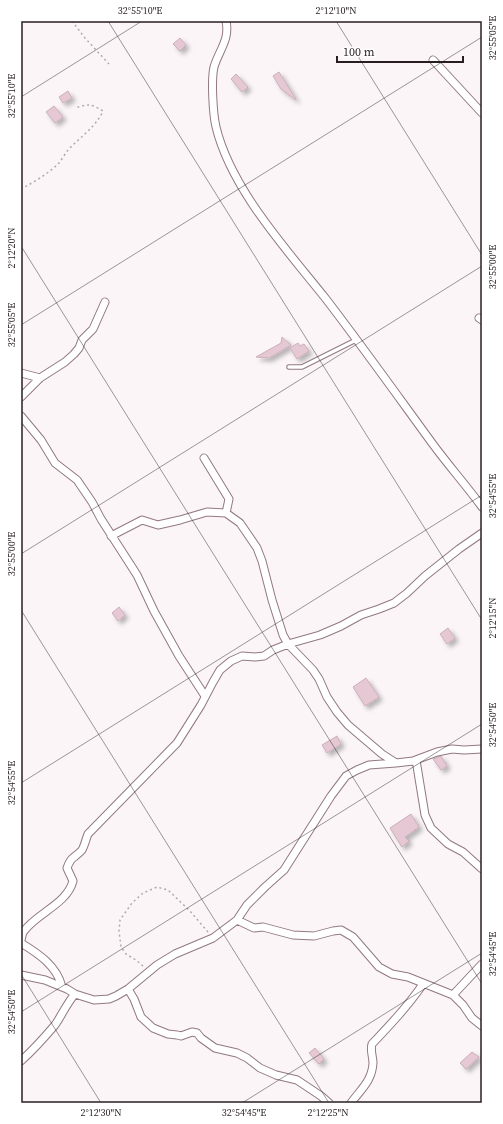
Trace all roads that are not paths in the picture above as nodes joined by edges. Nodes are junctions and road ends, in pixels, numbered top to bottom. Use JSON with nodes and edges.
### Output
{"nodes":[{"id":1,"x":226,"y":21,"type":"edge"},
{"id":2,"x":433,"y":60,"type":"dead end"},
{"id":3,"x":482,"y":113,"type":"edge"},
{"id":4,"x":105,"y":302,"type":"dead end"},
{"id":5,"x":356,"y":340,"type":"junction"},
{"id":6,"x":289,"y":368,"type":"dead end"},
{"id":7,"x":21,"y":373,"type":"edge"},
{"id":8,"x":40,"y":378,"type":"junction"},
{"id":9,"x":21,"y":397,"type":"edge"},
{"id":10,"x":21,"y":416,"type":"edge"},
{"id":11,"x":204,"y":458,"type":"dead end"},
{"id":12,"x":482,"y":507,"type":"edge"},
{"id":13,"x":226,"y":513,"type":"junction"},
{"id":14,"x":482,"y":532,"type":"edge"},
{"id":15,"x":111,"y":536,"type":"junction"},
{"id":16,"x":288,"y":644,"type":"junction"},
{"id":17,"x":205,"y":696,"type":"junction"},
{"id":18,"x":482,"y":749,"type":"edge"},
{"id":19,"x":416,"y":760,"type":"junction"},
{"id":20,"x":396,"y":763,"type":"junction"},
{"id":21,"x":482,"y":868,"type":"edge"},
{"id":22,"x":237,"y":920,"type":"junction"},
{"id":23,"x":21,"y":940,"type":"edge"},
{"id":24,"x":21,"y":943,"type":"edge"},
{"id":25,"x":482,"y":964,"type":"edge"},
{"id":26,"x":21,"y":975,"type":"edge"},
{"id":27,"x":423,"y":984,"type":"junction"},
{"id":28,"x":62,"y":987,"type":"junction"},
{"id":29,"x":128,"y":989,"type":"junction"},
{"id":30,"x":75,"y":994,"type":"junction"},
{"id":31,"x":453,"y":995,"type":"junction"},
{"id":32,"x":482,"y":1026,"type":"edge"},
{"id":33,"x":21,"y":1062,"type":"edge"},
{"id":34,"x":329,"y":1103,"type":"edge"},
{"id":35,"x":352,"y":1103,"type":"edge"}],
"edges":[{"from":1,"to":5,"type":"street"},
{"from":2,"to":3,"type":"street"},
{"from":4,"to":8,"type":"street"},
{"from":5,"to":6,"type":"lane"},
{"from":5,"to":12,"type":"street"},
{"from":7,"to":8,"type":"street"},
{"from":8,"to":9,"type":"street"},
{"from":10,"to":15,"type":"street"},
{"from":11,"to":13,"type":"street"},
{"from":13,"to":15,"type":"street"},
{"from":13,"to":16,"type":"street"},
{"from":14,"to":16,"type":"street"},
{"from":15,"to":17,"type":"street"},
{"from":16,"to":17,"type":"street"},
{"from":16,"to":20,"type":"street"},
{"from":17,"to":23,"type":"street"},
{"from":18,"to":19,"type":"street"},
{"from":19,"to":20,"type":"street"},
{"from":19,"to":21,"type":"street"},
{"from":20,"to":22,"type":"street"},
{"from":22,"to":27,"type":"street"},
{"from":22,"to":29,"type":"street"},
{"from":24,"to":28,"type":"street"},
{"from":25,"to":31,"type":"street"},
{"from":26,"to":28,"type":"street"},
{"from":27,"to":31,"type":"street"},
{"from":27,"to":35,"type":"street"},
{"from":28,"to":30,"type":"street"},
{"from":29,"to":30,"type":"street"},
{"from":29,"to":34,"type":"street"},
{"from":30,"to":33,"type":"street"},
{"from":31,"to":32,"type":"street"}]}
